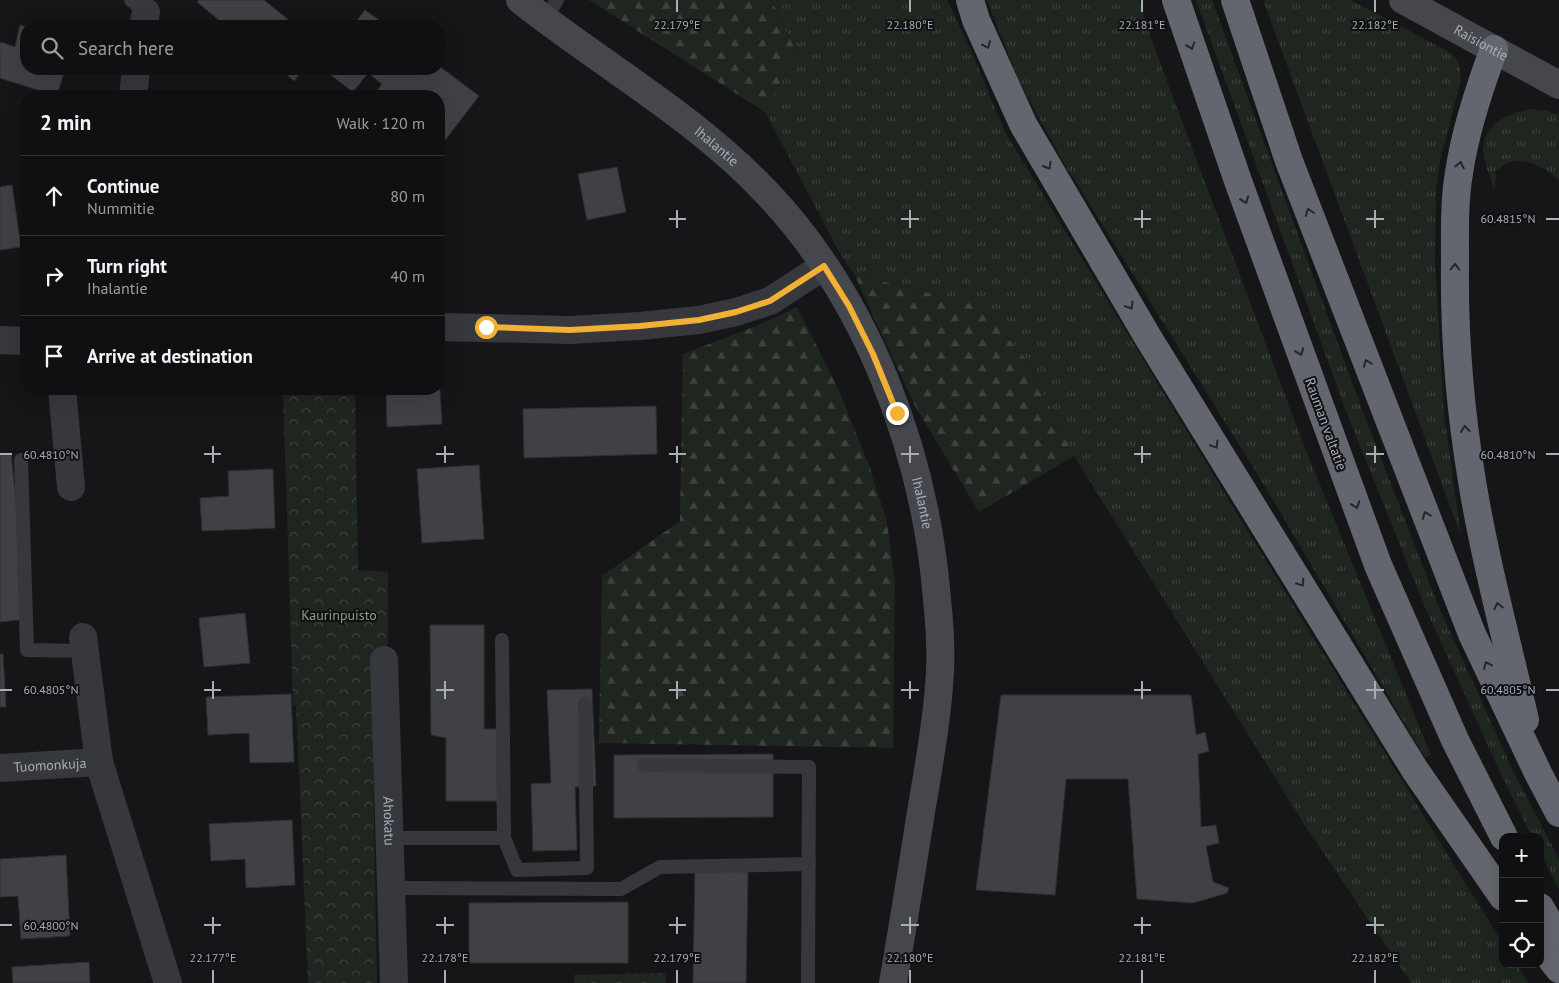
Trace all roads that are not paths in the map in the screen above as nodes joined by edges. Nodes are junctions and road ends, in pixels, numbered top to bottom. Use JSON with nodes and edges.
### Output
{"nodes":[{"id":1,"x":520,"y":0,"type":"edge"},
{"id":2,"x":970,"y":0,"type":"edge"},
{"id":3,"x":1176,"y":0,"type":"edge"},
{"id":4,"x":1235,"y":0,"type":"edge"},
{"id":5,"x":1403,"y":0,"type":"edge"},
{"id":6,"x":551,"y":10,"type":"edge"},
{"id":7,"x":1494,"y":49,"type":"junction"},
{"id":8,"x":135,"y":75,"type":"edge"},
{"id":9,"x":1559,"y":85,"type":"edge"},
{"id":10,"x":134,"y":90,"type":"edge"},
{"id":11,"x":824,"y":266,"type":"junction"},
{"id":12,"x":445,"y":327,"type":"edge"},
{"id":13,"x":0,"y":340,"type":"edge"},
{"id":14,"x":20,"y":341,"type":"edge"},
{"id":15,"x":63,"y":395,"type":"edge"},
{"id":16,"x":21,"y":460,"type":"dead end"},
{"id":17,"x":71,"y":487,"type":"dead end"},
{"id":18,"x":502,"y":640,"type":"dead end"},
{"id":19,"x":84,"y":644,"type":"joint"},
{"id":20,"x":384,"y":660,"type":"dead end"},
{"id":21,"x":585,"y":704,"type":"dead end"},
{"id":22,"x":99,"y":762,"type":"junction"},
{"id":23,"x":644,"y":765,"type":"dead end"},
{"id":24,"x":0,"y":768,"type":"edge"},
{"id":25,"x":1538,"y":773,"type":"junction"},
{"id":26,"x":1559,"y":813,"type":"edge"},
{"id":27,"x":1502,"y":833,"type":"edge"},
{"id":28,"x":389,"y":838,"type":"junction"},
{"id":29,"x":504,"y":838,"type":"junction"},
{"id":30,"x":808,"y":864,"type":"junction"},
{"id":31,"x":391,"y":888,"type":"junction"},
{"id":32,"x":1499,"y":891,"type":"edge"},
{"id":33,"x":1544,"y":914,"type":"edge"},
{"id":34,"x":1559,"y":940,"type":"edge"},
{"id":35,"x":1544,"y":950,"type":"edge"},
{"id":36,"x":1559,"y":969,"type":"edge"},
{"id":37,"x":168,"y":983,"type":"edge"},
{"id":38,"x":394,"y":983,"type":"edge"},
{"id":39,"x":808,"y":983,"type":"edge"},
{"id":40,"x":893,"y":983,"type":"edge"}],
"edges":[{"from":1,"to":6,"type":"street","name":"Ihalantie"},
{"from":2,"to":32,"type":"highway","one_way":true},
{"from":3,"to":27,"type":"highway","name":"Rauman valtatie","one_way":true},
{"from":25,"to":4,"type":"highway","one_way":true},
{"from":5,"to":7,"type":"street","name":"Raisiontie"},
{"from":6,"to":11,"type":"street","name":"Ihalantie"},
{"from":7,"to":9,"type":"street","name":"Raisiontie"},
{"from":25,"to":7,"type":"highway","one_way":true},
{"from":8,"to":10,"type":"street"},
{"from":11,"to":12,"type":"street"},
{"from":11,"to":40,"type":"street","name":"Ihalantie"},
{"from":13,"to":14,"type":"street"},
{"from":15,"to":17,"type":"street"},
{"from":16,"to":19,"type":"lane"},
{"from":18,"to":29,"type":"lane"},
{"from":19,"to":22,"type":"street"},
{"from":20,"to":28,"type":"street","name":"Ahokatu"},
{"from":21,"to":29,"type":"lane"},
{"from":22,"to":24,"type":"street","name":"Tuomonkuja"},
{"from":22,"to":37,"type":"street"},
{"from":23,"to":30,"type":"lane"},
{"from":25,"to":26,"type":"highway"},
{"from":28,"to":29,"type":"lane"},
{"from":28,"to":31,"type":"street","name":"Ahokatu"},
{"from":30,"to":31,"type":"lane"},
{"from":30,"to":39,"type":"lane"},
{"from":31,"to":38,"type":"street","name":"Ahokatu"},
{"from":33,"to":34,"type":"highway"},
{"from":35,"to":36,"type":"highway"}]}
